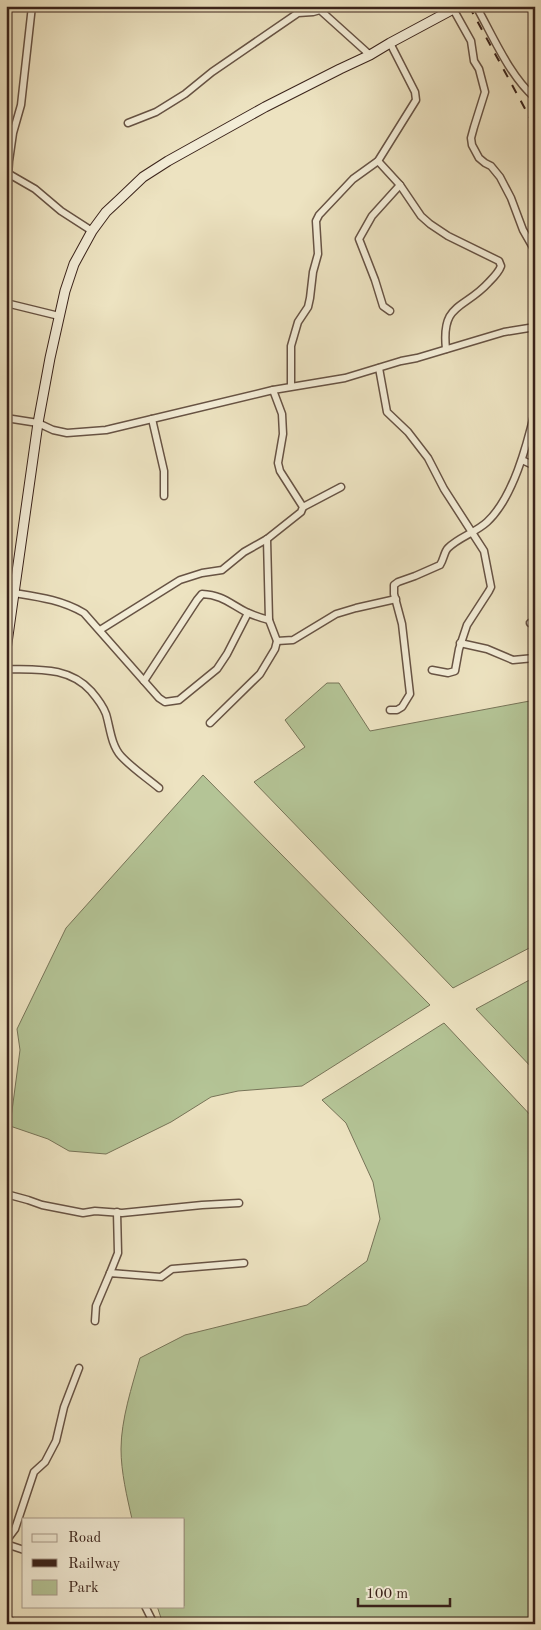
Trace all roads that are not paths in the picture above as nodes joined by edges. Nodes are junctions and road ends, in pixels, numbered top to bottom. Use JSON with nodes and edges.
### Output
{"nodes":[{"id":1,"x":32,"y":6,"type":"edge"},
{"id":2,"x":476,"y":6,"type":"edge"},
{"id":3,"x":455,"y":7,"type":"edge"},
{"id":4,"x":390,"y":43,"type":"junction"},
{"id":5,"x":370,"y":55,"type":"junction"},
{"id":6,"x":535,"y":98,"type":"edge"},
{"id":7,"x":128,"y":123,"type":"dead end"},
{"id":8,"x":378,"y":161,"type":"junction"},
{"id":9,"x":8,"y":171,"type":"edge"},
{"id":10,"x":400,"y":186,"type":"junction"},
{"id":11,"x":6,"y":208,"type":"edge"},
{"id":12,"x":92,"y":231,"type":"junction"},
{"id":13,"x":535,"y":251,"type":"edge"},
{"id":14,"x":6,"y":303,"type":"edge"},
{"id":15,"x":390,"y":312,"type":"dead end"},
{"id":16,"x":59,"y":316,"type":"junction"},
{"id":17,"x":534,"y":328,"type":"edge"},
{"id":18,"x":446,"y":349,"type":"junction"},
{"id":19,"x":379,"y":368,"type":"junction"},
{"id":20,"x":291,"y":386,"type":"junction"},
{"id":21,"x":273,"y":390,"type":"junction"},
{"id":22,"x":535,"y":411,"type":"edge"},
{"id":23,"x":6,"y":418,"type":"edge"},
{"id":24,"x":152,"y":419,"type":"junction"},
{"id":25,"x":38,"y":423,"type":"junction"},
{"id":26,"x":522,"y":460,"type":"junction"},
{"id":27,"x":535,"y":466,"type":"edge"},
{"id":28,"x":341,"y":488,"type":"dead end"},
{"id":29,"x":164,"y":496,"type":"dead end"},
{"id":30,"x":303,"y":507,"type":"junction"},
{"id":31,"x":472,"y":532,"type":"junction"},
{"id":32,"x":267,"y":539,"type":"junction"},
{"id":33,"x":14,"y":593,"type":"junction"},
{"id":34,"x":396,"y":599,"type":"junction"},
{"id":35,"x":248,"y":613,"type":"junction"},
{"id":36,"x":269,"y":620,"type":"junction"},
{"id":37,"x":100,"y":630,"type":"junction"},
{"id":38,"x":278,"y":641,"type":"junction"},
{"id":39,"x":460,"y":643,"type":"junction"},
{"id":40,"x":6,"y":650,"type":"edge"},
{"id":41,"x":534,"y":658,"type":"edge"},
{"id":42,"x":6,"y":669,"type":"edge"},
{"id":43,"x":432,"y":670,"type":"dead end"},
{"id":44,"x":144,"y":681,"type":"junction"},
{"id":45,"x":390,"y":710,"type":"dead end"},
{"id":46,"x":210,"y":723,"type":"dead end"},
{"id":47,"x":159,"y":788,"type":"dead end"},
{"id":48,"x":6,"y":1194,"type":"edge"},
{"id":49,"x":239,"y":1204,"type":"dead end"},
{"id":50,"x":117,"y":1212,"type":"junction"},
{"id":51,"x":244,"y":1263,"type":"dead end"},
{"id":52,"x":110,"y":1273,"type":"junction"},
{"id":53,"x":95,"y":1321,"type":"dead end"},
{"id":54,"x":79,"y":1368,"type":"dead end"},
{"id":55,"x":6,"y":1542,"type":"edge"},
{"id":56,"x":22,"y":1549,"type":"edge"},
{"id":57,"x":146,"y":1608,"type":"edge"},
{"id":58,"x":6,"y":1617,"type":"edge"},
{"id":59,"x":14,"y":1624,"type":"edge"},
{"id":60,"x":154,"y":1624,"type":"edge"}],
"edges":[{"from":1,"to":9,"type":"street"},
{"from":2,"to":6,"type":"street"},
{"from":3,"to":4,"type":"main road"},
{"from":3,"to":13,"type":"street"},
{"from":4,"to":5,"type":"main road"},
{"from":4,"to":8,"type":"street"},
{"from":5,"to":7,"type":"street"},
{"from":5,"to":12,"type":"main road"},
{"from":8,"to":10,"type":"street"},
{"from":8,"to":20,"type":"street"},
{"from":9,"to":11,"type":"street"},
{"from":9,"to":12,"type":"street"},
{"from":10,"to":15,"type":"street"},
{"from":10,"to":18,"type":"street"},
{"from":12,"to":16,"type":"main road"},
{"from":14,"to":16,"type":"street"},
{"from":16,"to":25,"type":"main road"},
{"from":17,"to":18,"type":"street"},
{"from":18,"to":19,"type":"street"},
{"from":19,"to":20,"type":"street"},
{"from":19,"to":31,"type":"street"},
{"from":20,"to":21,"type":"street"},
{"from":21,"to":24,"type":"street"},
{"from":21,"to":30,"type":"street"},
{"from":22,"to":26,"type":"street"},
{"from":23,"to":25,"type":"street"},
{"from":24,"to":25,"type":"street"},
{"from":24,"to":29,"type":"street"},
{"from":25,"to":33,"type":"main road"},
{"from":26,"to":27,"type":"street"},
{"from":26,"to":31,"type":"street"},
{"from":28,"to":30,"type":"street"},
{"from":30,"to":32,"type":"street"},
{"from":31,"to":34,"type":"street"},
{"from":31,"to":39,"type":"street"},
{"from":32,"to":36,"type":"street"},
{"from":32,"to":37,"type":"street"},
{"from":33,"to":37,"type":"street"},
{"from":33,"to":40,"type":"main road"},
{"from":34,"to":38,"type":"street"},
{"from":34,"to":45,"type":"street"},
{"from":35,"to":36,"type":"street"},
{"from":35,"to":44,"type":"street"},
{"from":35,"to":44,"type":"street"},
{"from":36,"to":38,"type":"street"},
{"from":37,"to":44,"type":"street"},
{"from":38,"to":46,"type":"street"},
{"from":39,"to":41,"type":"street"},
{"from":39,"to":43,"type":"street"},
{"from":42,"to":47,"type":"street"},
{"from":48,"to":50,"type":"street"},
{"from":49,"to":50,"type":"street"},
{"from":50,"to":52,"type":"street"},
{"from":51,"to":52,"type":"street"},
{"from":52,"to":53,"type":"street"},
{"from":54,"to":55,"type":"street"},
{"from":55,"to":56,"type":"street"},
{"from":57,"to":60,"type":"street"},
{"from":58,"to":59,"type":"street"}]}
